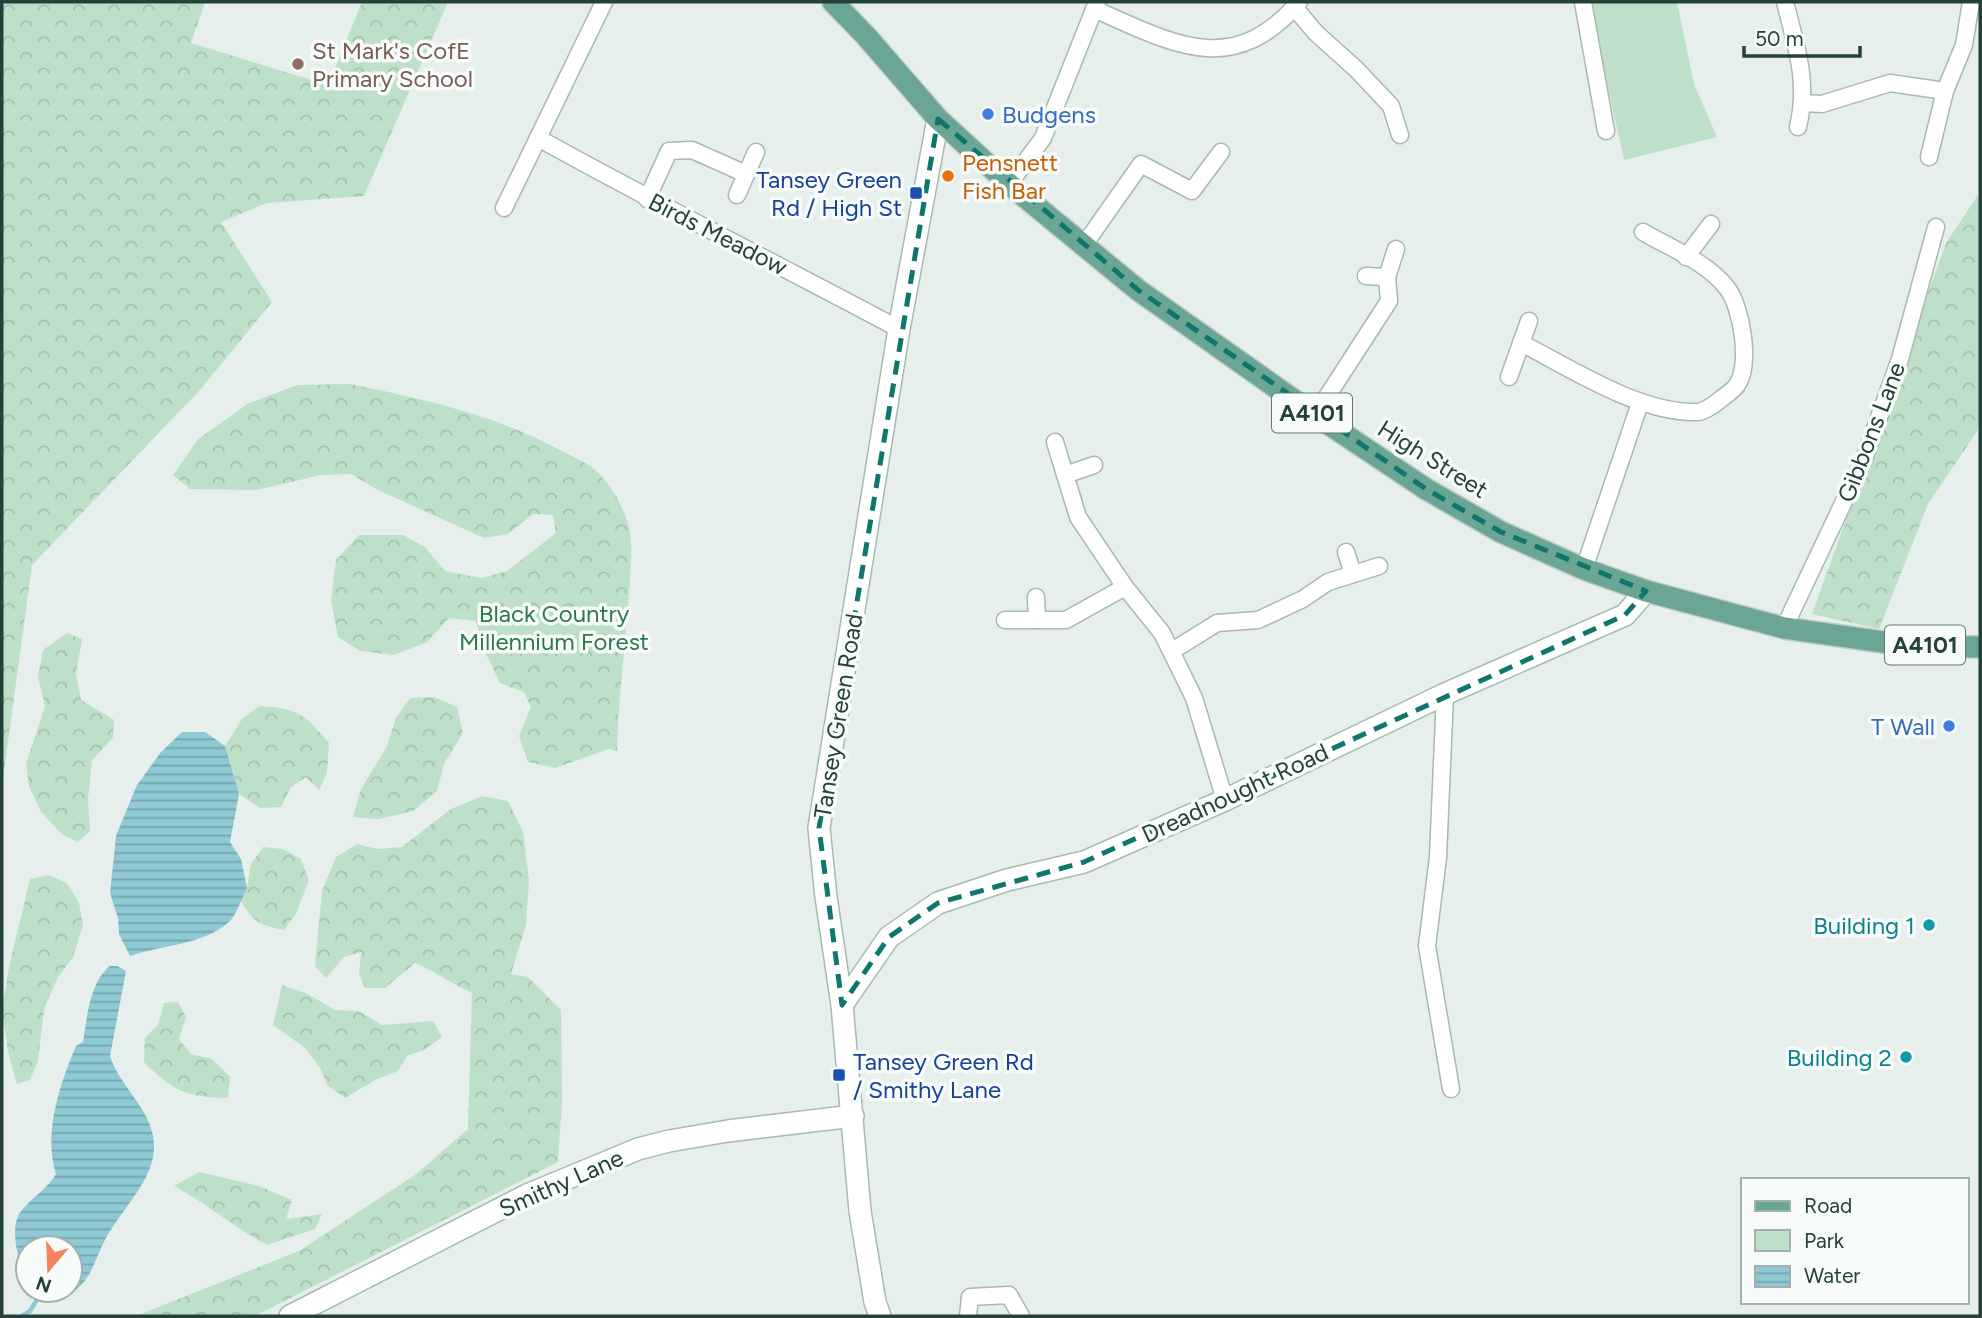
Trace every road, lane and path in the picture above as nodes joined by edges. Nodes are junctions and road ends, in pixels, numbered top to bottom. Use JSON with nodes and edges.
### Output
{"nodes":[{"id":1,"x":604,"y":2,"type":"edge"},
{"id":2,"x":833,"y":2,"type":"edge"},
{"id":3,"x":1583,"y":2,"type":"edge"},
{"id":4,"x":1785,"y":2,"type":"edge"},
{"id":5,"x":1972,"y":2,"type":"edge"},
{"id":6,"x":1095,"y":5,"type":"edge"},
{"id":7,"x":1297,"y":5,"type":"edge"},
{"id":8,"x":1945,"y":91,"type":"junction"},
{"id":9,"x":1803,"y":103,"type":"junction"},
{"id":10,"x":938,"y":119,"type":"junction"},
{"id":11,"x":1798,"y":127,"type":"dead end"},
{"id":12,"x":1606,"y":131,"type":"dead end"},
{"id":13,"x":1400,"y":135,"type":"dead end"},
{"id":14,"x":538,"y":138,"type":"junction"},
{"id":15,"x":756,"y":152,"type":"dead end"},
{"id":16,"x":1221,"y":152,"type":"dead end"},
{"id":17,"x":1929,"y":157,"type":"dead end"},
{"id":18,"x":746,"y":174,"type":"junction"},
{"id":19,"x":1009,"y":184,"type":"junction"},
{"id":20,"x":737,"y":195,"type":"dead end"},
{"id":21,"x":648,"y":199,"type":"junction"},
{"id":22,"x":504,"y":208,"type":"dead end"},
{"id":23,"x":1711,"y":224,"type":"dead end"},
{"id":24,"x":1936,"y":228,"type":"dead end"},
{"id":25,"x":1643,"y":232,"type":"dead end"},
{"id":26,"x":1084,"y":245,"type":"junction"},
{"id":27,"x":1396,"y":249,"type":"dead end"},
{"id":28,"x":1686,"y":257,"type":"junction"},
{"id":29,"x":1366,"y":276,"type":"dead end"},
{"id":30,"x":1387,"y":277,"type":"junction"},
{"id":31,"x":1529,"y":321,"type":"dead end"},
{"id":32,"x":899,"y":329,"type":"junction"},
{"id":33,"x":1521,"y":343,"type":"junction"},
{"id":34,"x":1509,"y":377,"type":"dead end"},
{"id":35,"x":1640,"y":403,"type":"junction"},
{"id":36,"x":1315,"y":415,"type":"junction"},
{"id":37,"x":1055,"y":442,"type":"dead end"},
{"id":38,"x":1094,"y":465,"type":"dead end"},
{"id":39,"x":1065,"y":475,"type":"junction"},
{"id":40,"x":1346,"y":552,"type":"dead end"},
{"id":41,"x":1379,"y":566,"type":"dead end"},
{"id":42,"x":1584,"y":569,"type":"junction"},
{"id":43,"x":1353,"y":574,"type":"junction"},
{"id":44,"x":1125,"y":587,"type":"junction"},
{"id":45,"x":1646,"y":591,"type":"junction"},
{"id":46,"x":1036,"y":597,"type":"dead end"},
{"id":47,"x":1005,"y":620,"type":"dead end"},
{"id":48,"x":1037,"y":620,"type":"junction"},
{"id":49,"x":1784,"y":628,"type":"junction"},
{"id":50,"x":1980,"y":647,"type":"edge"},
{"id":51,"x":1172,"y":651,"type":"junction"},
{"id":52,"x":1446,"y":694,"type":"junction"},
{"id":53,"x":1225,"y":800,"type":"junction"},
{"id":54,"x":842,"y":1005,"type":"junction"},
{"id":55,"x":1451,"y":1089,"type":"dead end"},
{"id":56,"x":853,"y":1116,"type":"junction"},
{"id":57,"x":290,"y":1316,"type":"edge"},
{"id":58,"x":880,"y":1316,"type":"edge"},
{"id":59,"x":968,"y":1316,"type":"edge"},
{"id":60,"x":1021,"y":1316,"type":"edge"}],
"edges":[{"from":1,"to":14,"type":"street"},
{"from":2,"to":10,"type":"main road","name":"High Street","number":"A4101"},
{"from":3,"to":12,"type":"street"},
{"from":4,"to":9,"type":"street"},
{"from":5,"to":8,"type":"street"},
{"from":6,"to":7,"type":"street"},
{"from":6,"to":19,"type":"street"},
{"from":7,"to":13,"type":"street"},
{"from":8,"to":9,"type":"street"},
{"from":8,"to":17,"type":"street"},
{"from":9,"to":11,"type":"street"},
{"from":10,"to":19,"type":"main road","name":"High Street","number":"A4101"},
{"from":10,"to":32,"type":"street","name":"Tansey Green Road"},
{"from":14,"to":21,"type":"street","name":"Birds Meadow"},
{"from":14,"to":22,"type":"street"},
{"from":15,"to":18,"type":"street"},
{"from":16,"to":26,"type":"street"},
{"from":18,"to":20,"type":"street"},
{"from":18,"to":21,"type":"street"},
{"from":19,"to":26,"type":"main road","name":"High Street","number":"A4101"},
{"from":21,"to":32,"type":"street","name":"Birds Meadow"},
{"from":23,"to":28,"type":"street"},
{"from":24,"to":49,"type":"street","name":"Gibbons Lane"},
{"from":25,"to":28,"type":"street"},
{"from":26,"to":36,"type":"main road","name":"High Street","number":"A4101"},
{"from":27,"to":30,"type":"street"},
{"from":28,"to":35,"type":"street"},
{"from":29,"to":30,"type":"street"},
{"from":30,"to":36,"type":"street"},
{"from":31,"to":33,"type":"street"},
{"from":32,"to":54,"type":"street","name":"Tansey Green Road"},
{"from":33,"to":34,"type":"street"},
{"from":33,"to":35,"type":"street"},
{"from":35,"to":42,"type":"street"},
{"from":36,"to":42,"type":"main road","name":"High Street","number":"A4101"},
{"from":37,"to":39,"type":"street"},
{"from":38,"to":39,"type":"street"},
{"from":39,"to":44,"type":"street"},
{"from":40,"to":43,"type":"street"},
{"from":41,"to":43,"type":"street"},
{"from":42,"to":45,"type":"main road","name":"High Street","number":"A4101"},
{"from":43,"to":51,"type":"street"},
{"from":44,"to":48,"type":"street"},
{"from":44,"to":51,"type":"street"},
{"from":45,"to":49,"type":"main road","name":"High Street","number":"A4101"},
{"from":45,"to":52,"type":"street","name":"Dreadnought Road"},
{"from":46,"to":48,"type":"street"},
{"from":47,"to":48,"type":"street"},
{"from":49,"to":50,"type":"main road","name":"High Street","number":"A4101"},
{"from":51,"to":53,"type":"street"},
{"from":52,"to":53,"type":"street","name":"Dreadnought Road"},
{"from":52,"to":55,"type":"street"},
{"from":53,"to":54,"type":"street","name":"Dreadnought Road"},
{"from":54,"to":56,"type":"street","name":"Tansey Green Road"},
{"from":56,"to":57,"type":"street","name":"Smithy Lane"},
{"from":56,"to":58,"type":"street","name":"Tansey Green Road"},
{"from":59,"to":60,"type":"street"}]}
